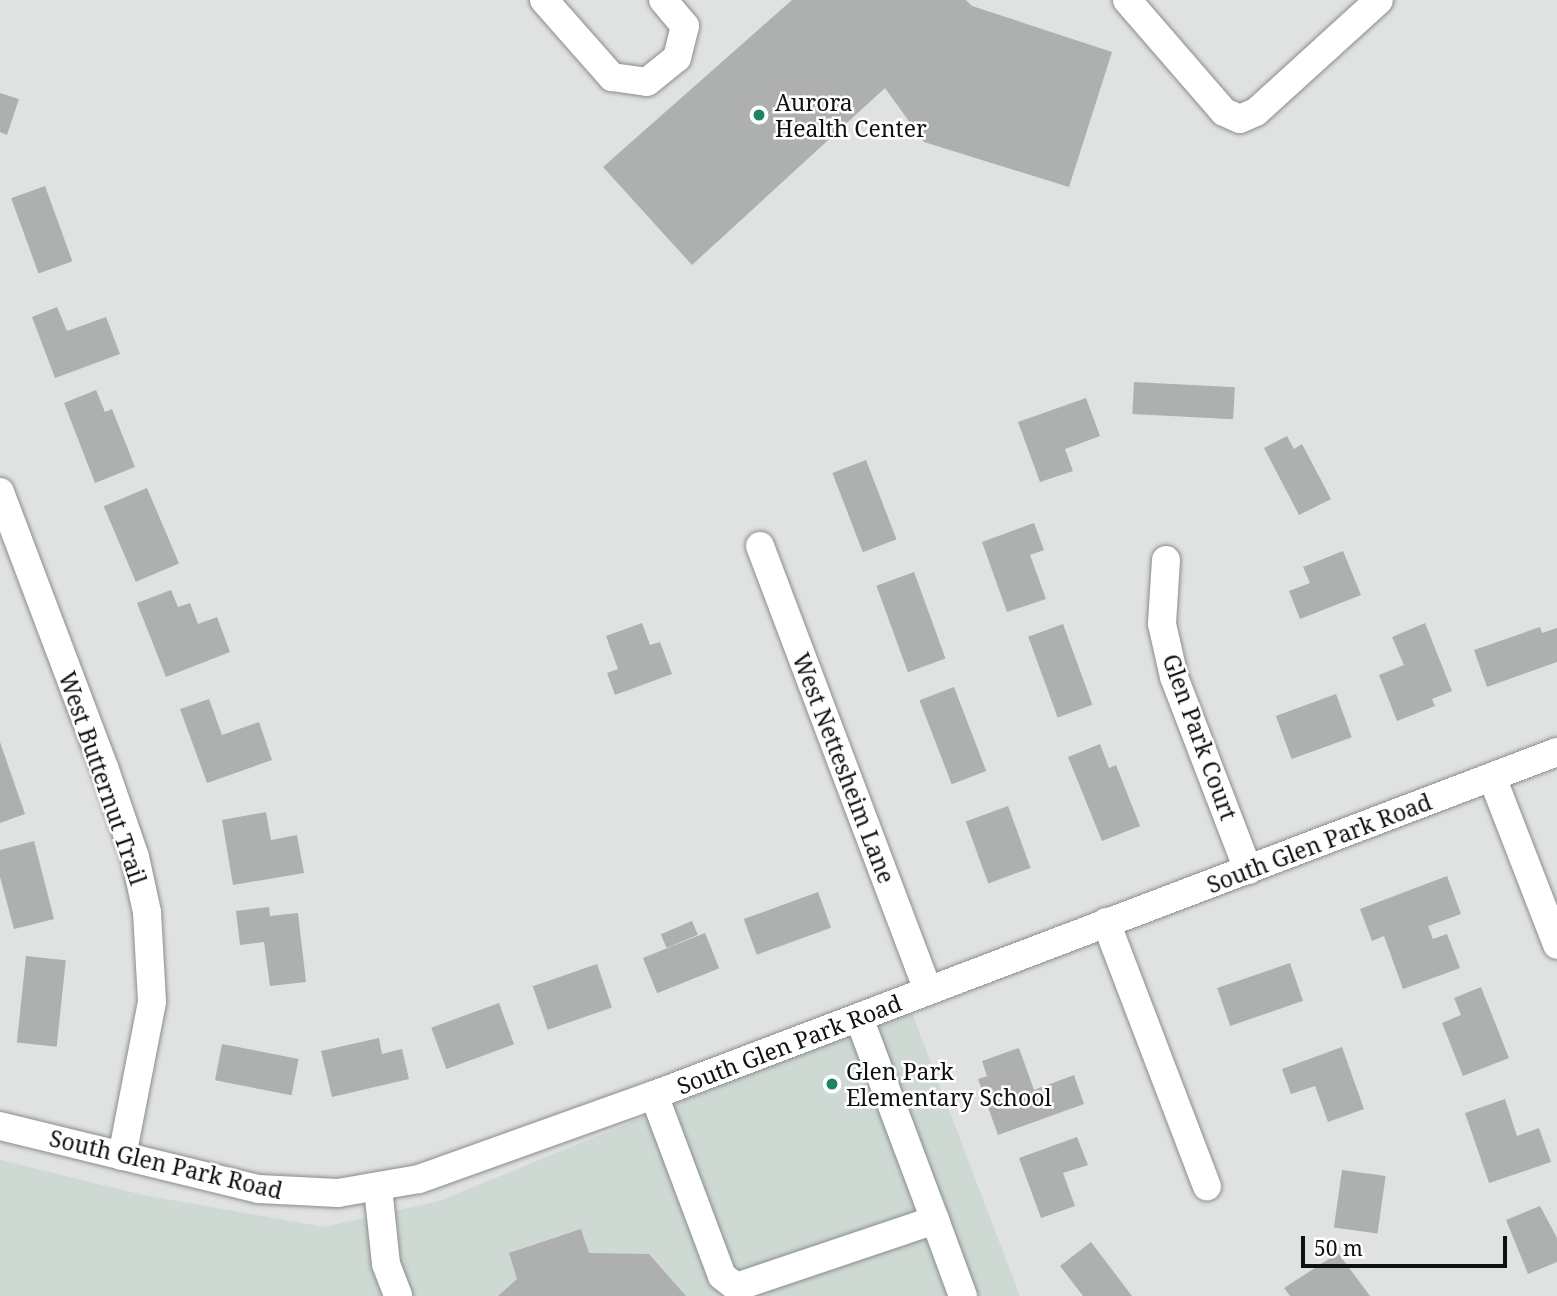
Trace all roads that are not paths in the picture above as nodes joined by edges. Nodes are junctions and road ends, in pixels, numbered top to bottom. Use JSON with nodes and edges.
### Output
{"nodes":[{"id":1,"x":544,"y":0,"type":"edge"},
{"id":2,"x":663,"y":0,"type":"edge"},
{"id":3,"x":1127,"y":0,"type":"edge"},
{"id":4,"x":1379,"y":0,"type":"edge"},
{"id":5,"x":0,"y":492,"type":"edge"},
{"id":6,"x":760,"y":546,"type":"dead end"},
{"id":7,"x":1166,"y":560,"type":"dead end"},
{"id":8,"x":1557,"y":752,"type":"edge"},
{"id":9,"x":1492,"y":777,"type":"junction"},
{"id":10,"x":1248,"y":870,"type":"junction"},
{"id":11,"x":1106,"y":922,"type":"junction"},
{"id":12,"x":1557,"y":945,"type":"edge"},
{"id":13,"x":928,"y":990,"type":"junction"},
{"id":14,"x":859,"y":1018,"type":"junction"},
{"id":15,"x":654,"y":1096,"type":"junction"},
{"id":16,"x":0,"y":1126,"type":"edge"},
{"id":17,"x":122,"y":1156,"type":"junction"},
{"id":18,"x":1207,"y":1186,"type":"dead end"},
{"id":19,"x":378,"y":1188,"type":"junction"},
{"id":20,"x":935,"y":1220,"type":"junction"},
{"id":21,"x":398,"y":1296,"type":"edge"},
{"id":22,"x":962,"y":1296,"type":"edge"}],
"edges":[{"from":1,"to":2,"type":"street"},
{"from":3,"to":4,"type":"street"},
{"from":5,"to":17,"type":"street","name":"West Butternut Trail"},
{"from":6,"to":13,"type":"street","name":"West Nettesheim Lane"},
{"from":7,"to":10,"type":"street","name":"Glen Park Court"},
{"from":8,"to":9,"type":"street","name":"South Glen Park Road"},
{"from":9,"to":10,"type":"street","name":"South Glen Park Road"},
{"from":9,"to":12,"type":"street"},
{"from":10,"to":11,"type":"street","name":"South Glen Park Road"},
{"from":11,"to":13,"type":"street","name":"South Glen Park Road"},
{"from":11,"to":18,"type":"street"},
{"from":13,"to":14,"type":"street","name":"South Glen Park Road"},
{"from":14,"to":15,"type":"street","name":"South Glen Park Road"},
{"from":14,"to":20,"type":"street"},
{"from":15,"to":19,"type":"street","name":"South Glen Park Road"},
{"from":15,"to":20,"type":"street"},
{"from":16,"to":17,"type":"street","name":"South Glen Park Road"},
{"from":17,"to":19,"type":"street","name":"South Glen Park Road"},
{"from":19,"to":21,"type":"street"},
{"from":20,"to":22,"type":"street"}]}
